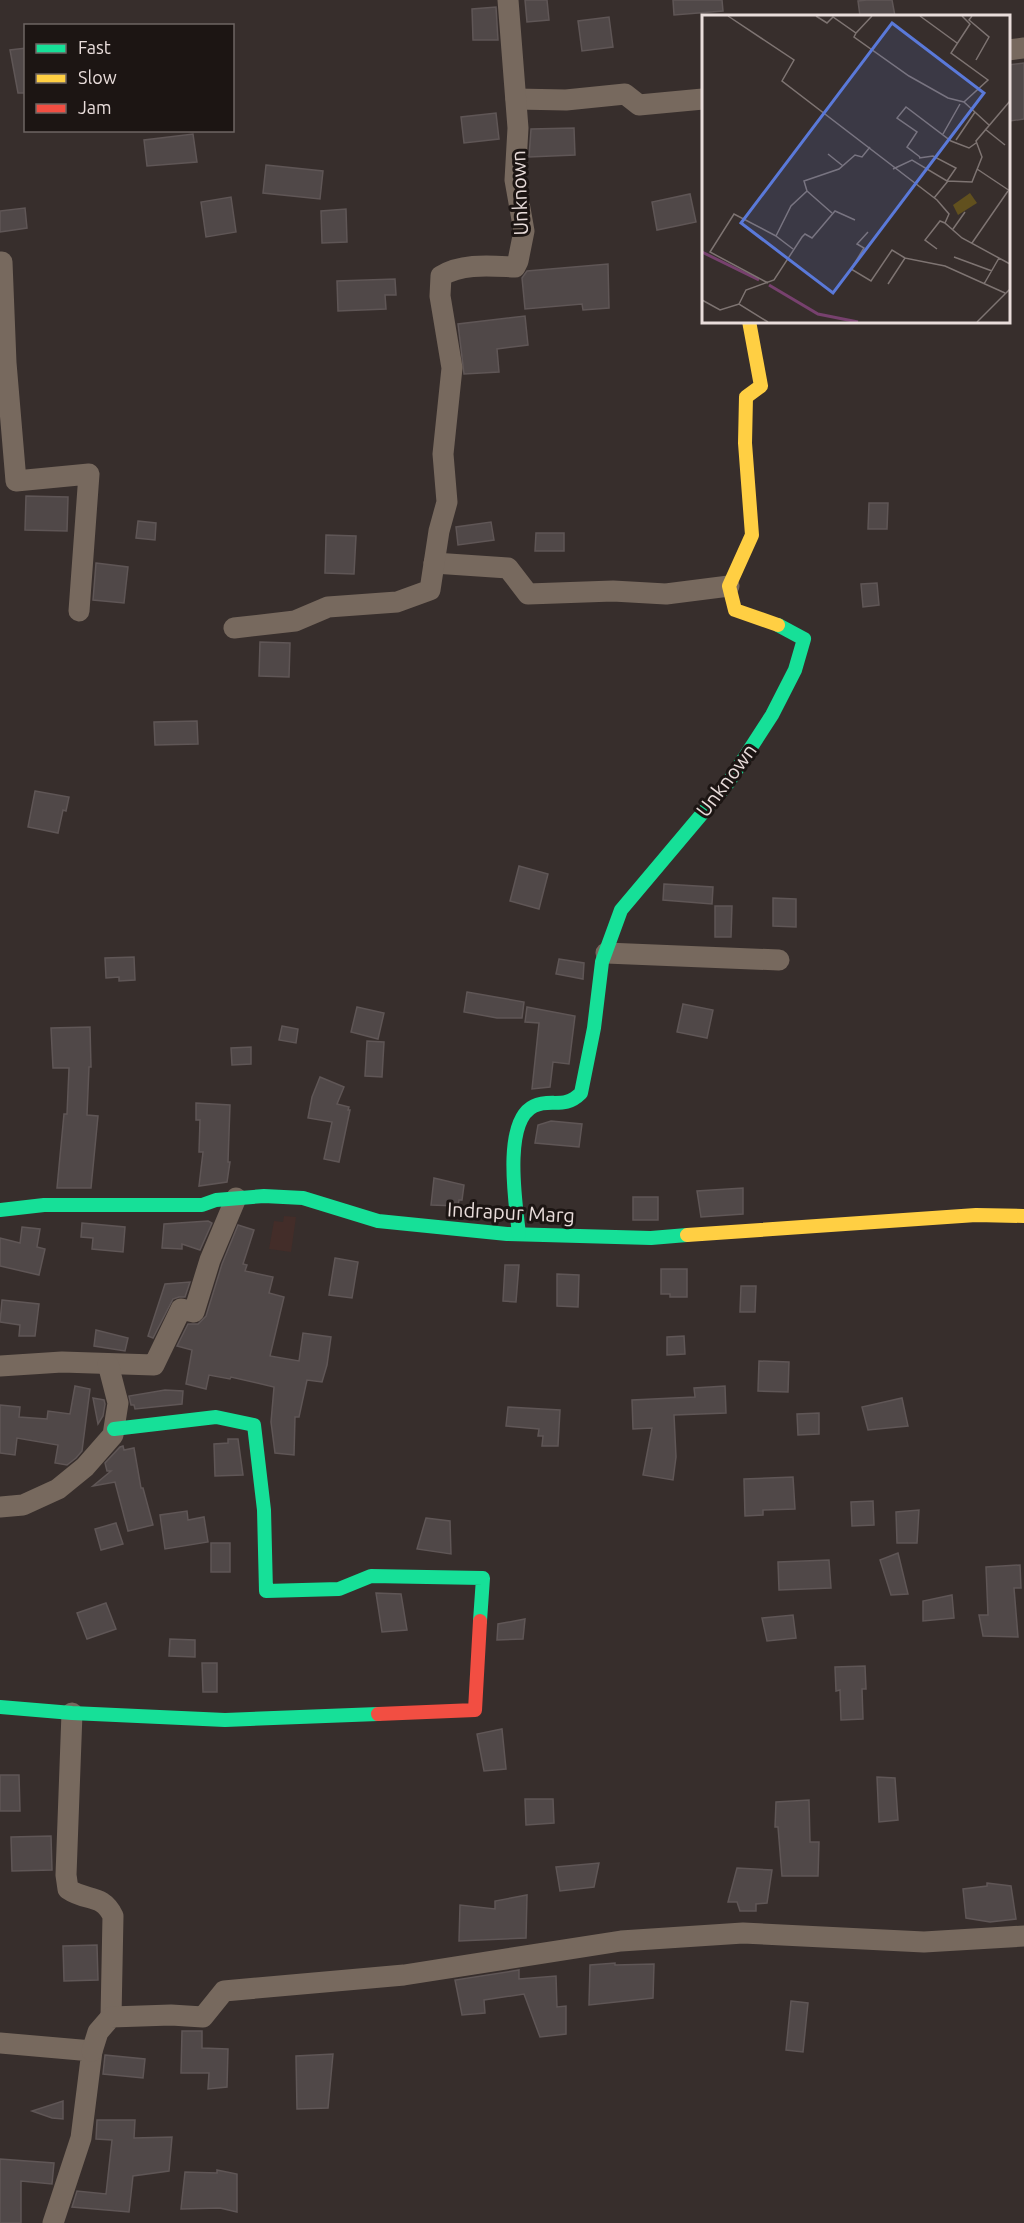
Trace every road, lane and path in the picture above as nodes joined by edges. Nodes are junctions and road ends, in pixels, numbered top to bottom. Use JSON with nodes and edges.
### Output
{"nodes":[{"id":1,"x":508,"y":0,"type":"edge"},
{"id":2,"x":1024,"y":48,"type":"edge"},
{"id":3,"x":1009,"y":50,"type":"edge"},
{"id":4,"x":516,"y":99,"type":"junction"},
{"id":5,"x":702,"y":99,"type":"edge"},
{"id":6,"x":0,"y":262,"type":"edge"},
{"id":7,"x":749,"y":322,"type":"edge"},
{"id":8,"x":434,"y":564,"type":"junction"},
{"id":9,"x":729,"y":586,"type":"junction"},
{"id":10,"x":79,"y":611,"type":"dead end"},
{"id":11,"x":234,"y":628,"type":"dead end"},
{"id":12,"x":606,"y":953,"type":"junction"},
{"id":13,"x":778,"y":960,"type":"dead end"},
{"id":14,"x":236,"y":1198,"type":"junction"},
{"id":15,"x":0,"y":1210,"type":"edge"},
{"id":16,"x":1024,"y":1216,"type":"edge"},
{"id":17,"x":519,"y":1234,"type":"junction"},
{"id":18,"x":108,"y":1364,"type":"junction"},
{"id":19,"x":0,"y":1366,"type":"edge"},
{"id":20,"x":114,"y":1429,"type":"junction"},
{"id":21,"x":0,"y":1507,"type":"edge"},
{"id":22,"x":0,"y":1707,"type":"edge"},
{"id":23,"x":72,"y":1713,"type":"junction"},
{"id":24,"x":1024,"y":1936,"type":"edge"},
{"id":25,"x":111,"y":2017,"type":"junction"},
{"id":26,"x":0,"y":2043,"type":"edge"},
{"id":27,"x":92,"y":2051,"type":"junction"},
{"id":28,"x":53,"y":2223,"type":"edge"}],
"edges":[{"from":1,"to":4,"type":"street","name":"Unknown"},
{"from":2,"to":3,"type":"street"},
{"from":4,"to":5,"type":"street"},
{"from":4,"to":8,"type":"street","name":"Unknown"},
{"from":6,"to":10,"type":"street"},
{"from":7,"to":9,"type":"street"},
{"from":8,"to":9,"type":"street"},
{"from":8,"to":11,"type":"street","name":"Unknown"},
{"from":9,"to":12,"type":"street","name":"Unknown"},
{"from":12,"to":13,"type":"street"},
{"from":12,"to":17,"type":"street","name":"Unknown"},
{"from":14,"to":15,"type":"street","name":"Indrapur Marg"},
{"from":14,"to":17,"type":"street","name":"Indrapur Marg"},
{"from":14,"to":18,"type":"street"},
{"from":16,"to":17,"type":"street","name":"Indrapur Marg"},
{"from":18,"to":19,"type":"street"},
{"from":18,"to":20,"type":"street"},
{"from":20,"to":21,"type":"street"},
{"from":20,"to":23,"type":"street"},
{"from":22,"to":23,"type":"street"},
{"from":23,"to":25,"type":"street"},
{"from":24,"to":25,"type":"street"},
{"from":25,"to":27,"type":"street"},
{"from":26,"to":27,"type":"street"},
{"from":27,"to":28,"type":"street"}]}
